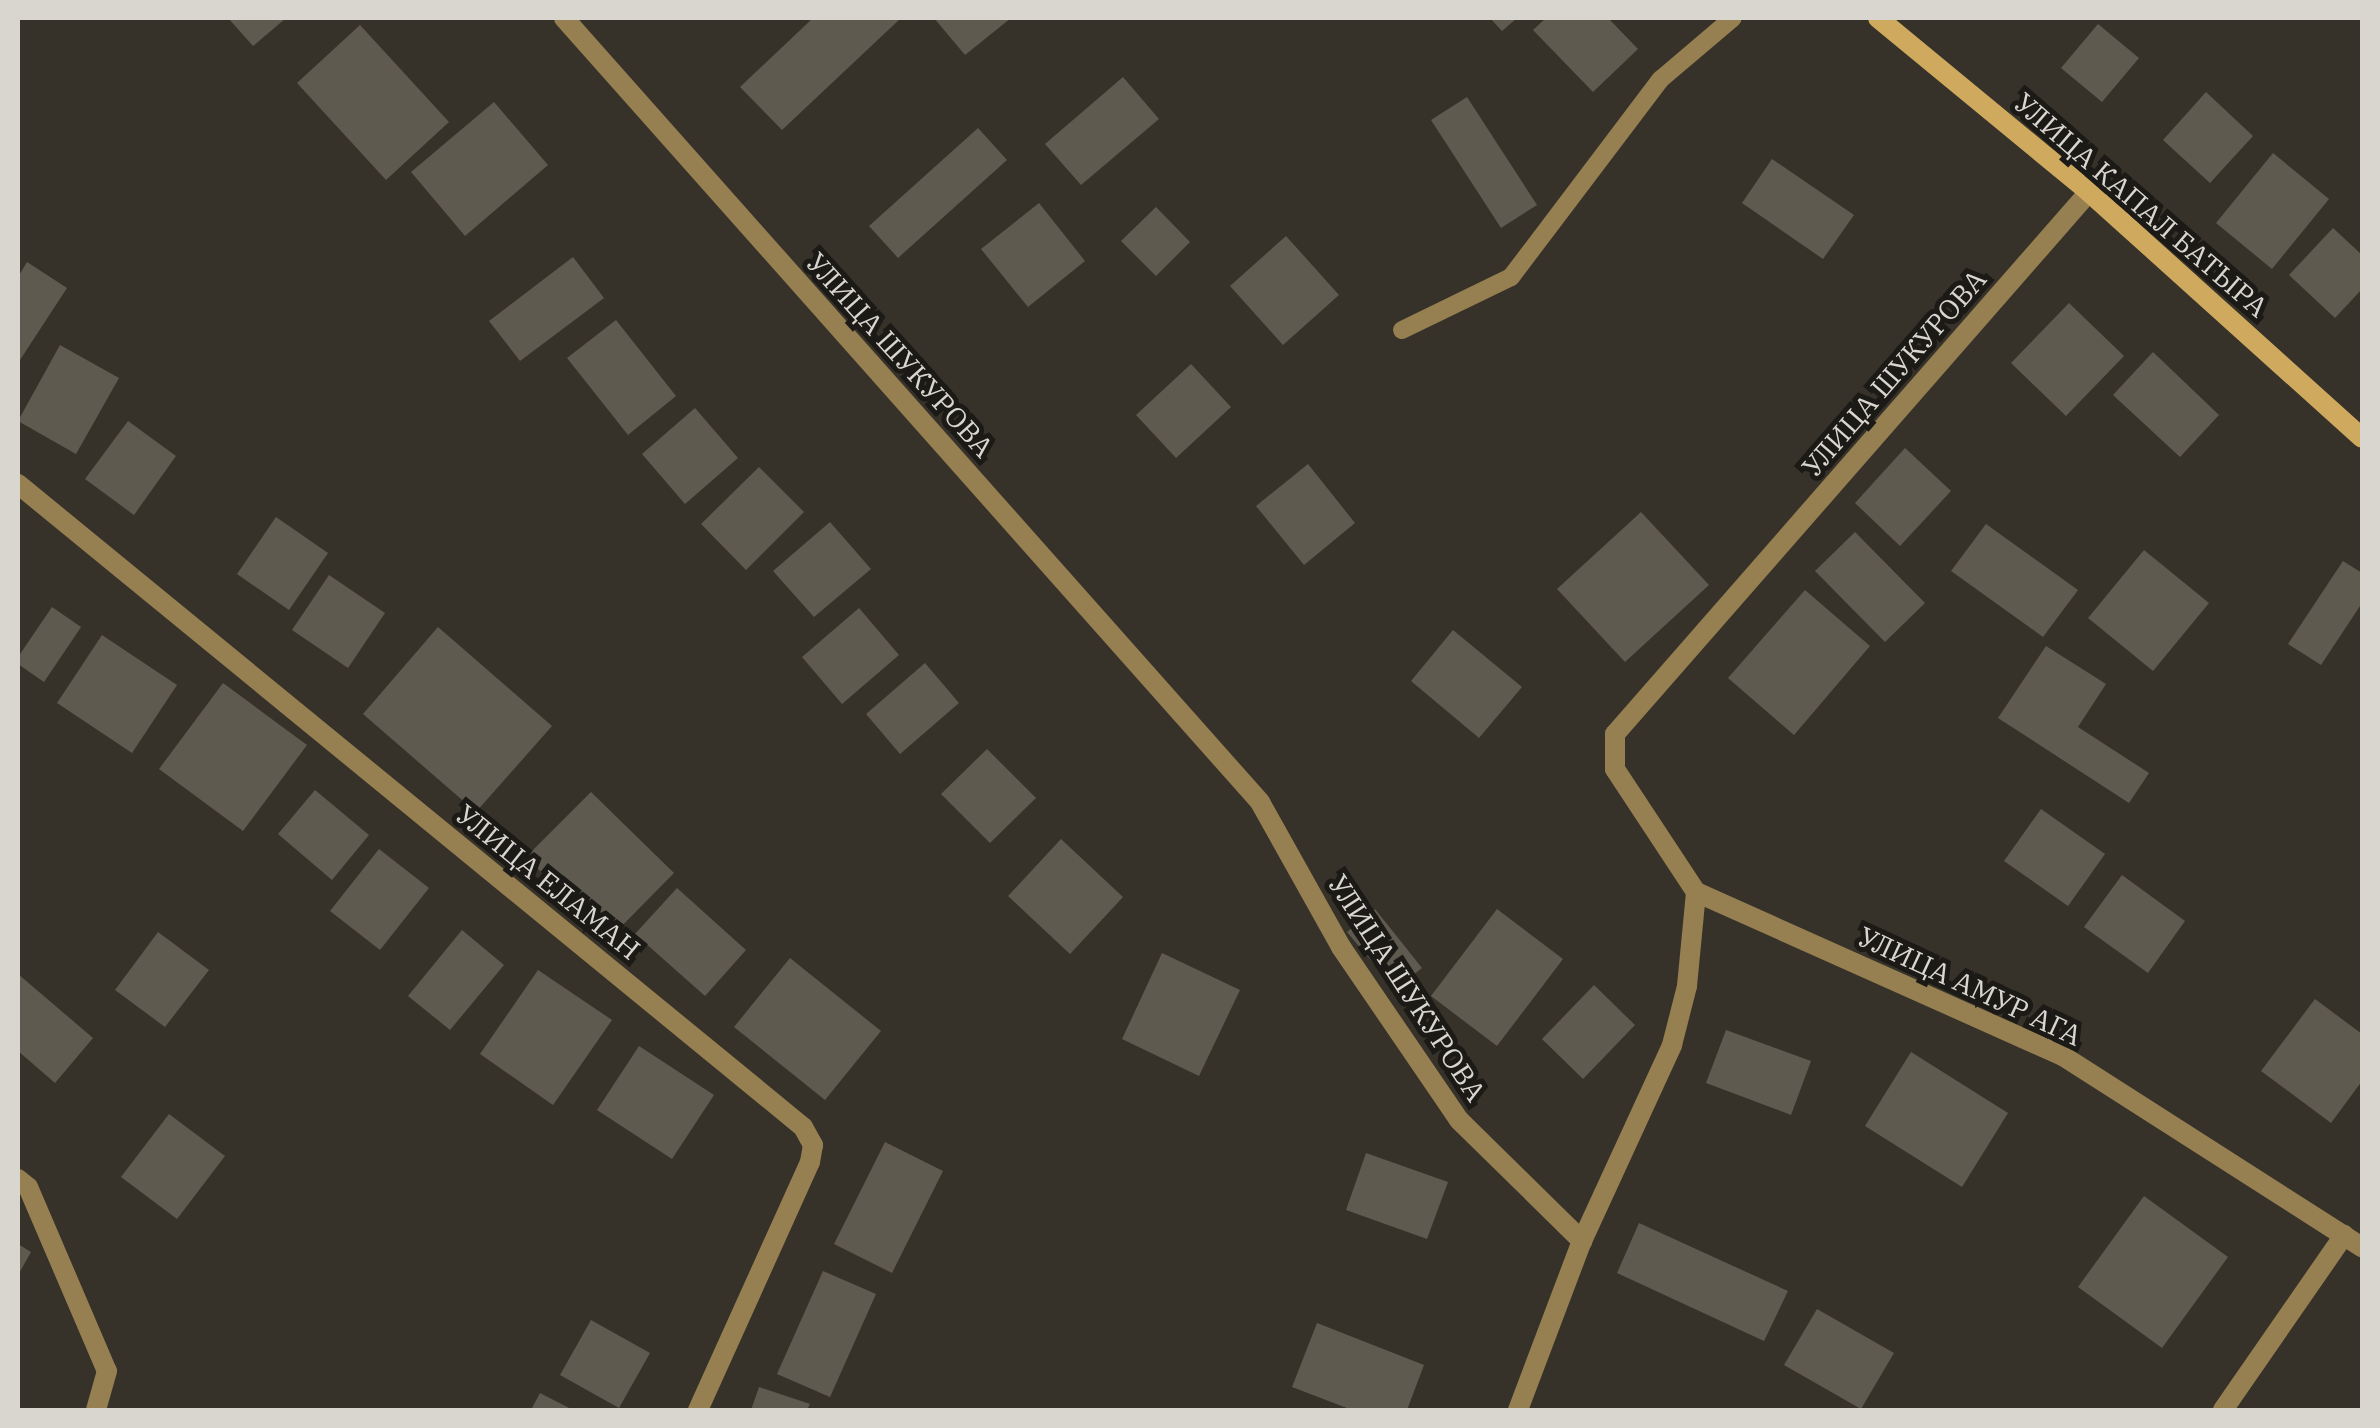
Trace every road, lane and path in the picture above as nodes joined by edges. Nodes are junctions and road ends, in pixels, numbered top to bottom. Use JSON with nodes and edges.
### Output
{"nodes":[{"id":1,"x":564,"y":18,"type":"edge"},
{"id":2,"x":1733,"y":18,"type":"edge"},
{"id":3,"x":1878,"y":18,"type":"edge"},
{"id":4,"x":2089,"y":192,"type":"junction"},
{"id":5,"x":1402,"y":330,"type":"dead end"},
{"id":6,"x":2362,"y":438,"type":"edge"},
{"id":7,"x":18,"y":484,"type":"edge"},
{"id":8,"x":1696,"y":892,"type":"junction"},
{"id":9,"x":18,"y":1179,"type":"edge"},
{"id":10,"x":1582,"y":1241,"type":"junction"},
{"id":11,"x":2353,"y":1241,"type":"edge"},
{"id":12,"x":96,"y":1410,"type":"edge"},
{"id":13,"x":698,"y":1410,"type":"edge"},
{"id":14,"x":1518,"y":1410,"type":"edge"},
{"id":15,"x":2223,"y":1410,"type":"edge"}],
"edges":[{"from":1,"to":10,"type":"street","name":"УЛИЦА ШУКУРОВА"},
{"from":2,"to":5,"type":"lane"},
{"from":3,"to":4,"type":"main road","name":"УЛИЦА КАПАЛ БАТЫРА"},
{"from":4,"to":6,"type":"main road","name":"УЛИЦА КАПАЛ БАТЫРА"},
{"from":4,"to":8,"type":"street","name":"УЛИЦА ШУКУРОВА"},
{"from":7,"to":13,"type":"street","name":"УЛИЦА ЕЛАМАН"},
{"from":8,"to":10,"type":"street"},
{"from":8,"to":11,"type":"street","name":"УЛИЦА АМУР АГА"},
{"from":9,"to":12,"type":"street"},
{"from":10,"to":14,"type":"street"},
{"from":11,"to":15,"type":"street"}]}
